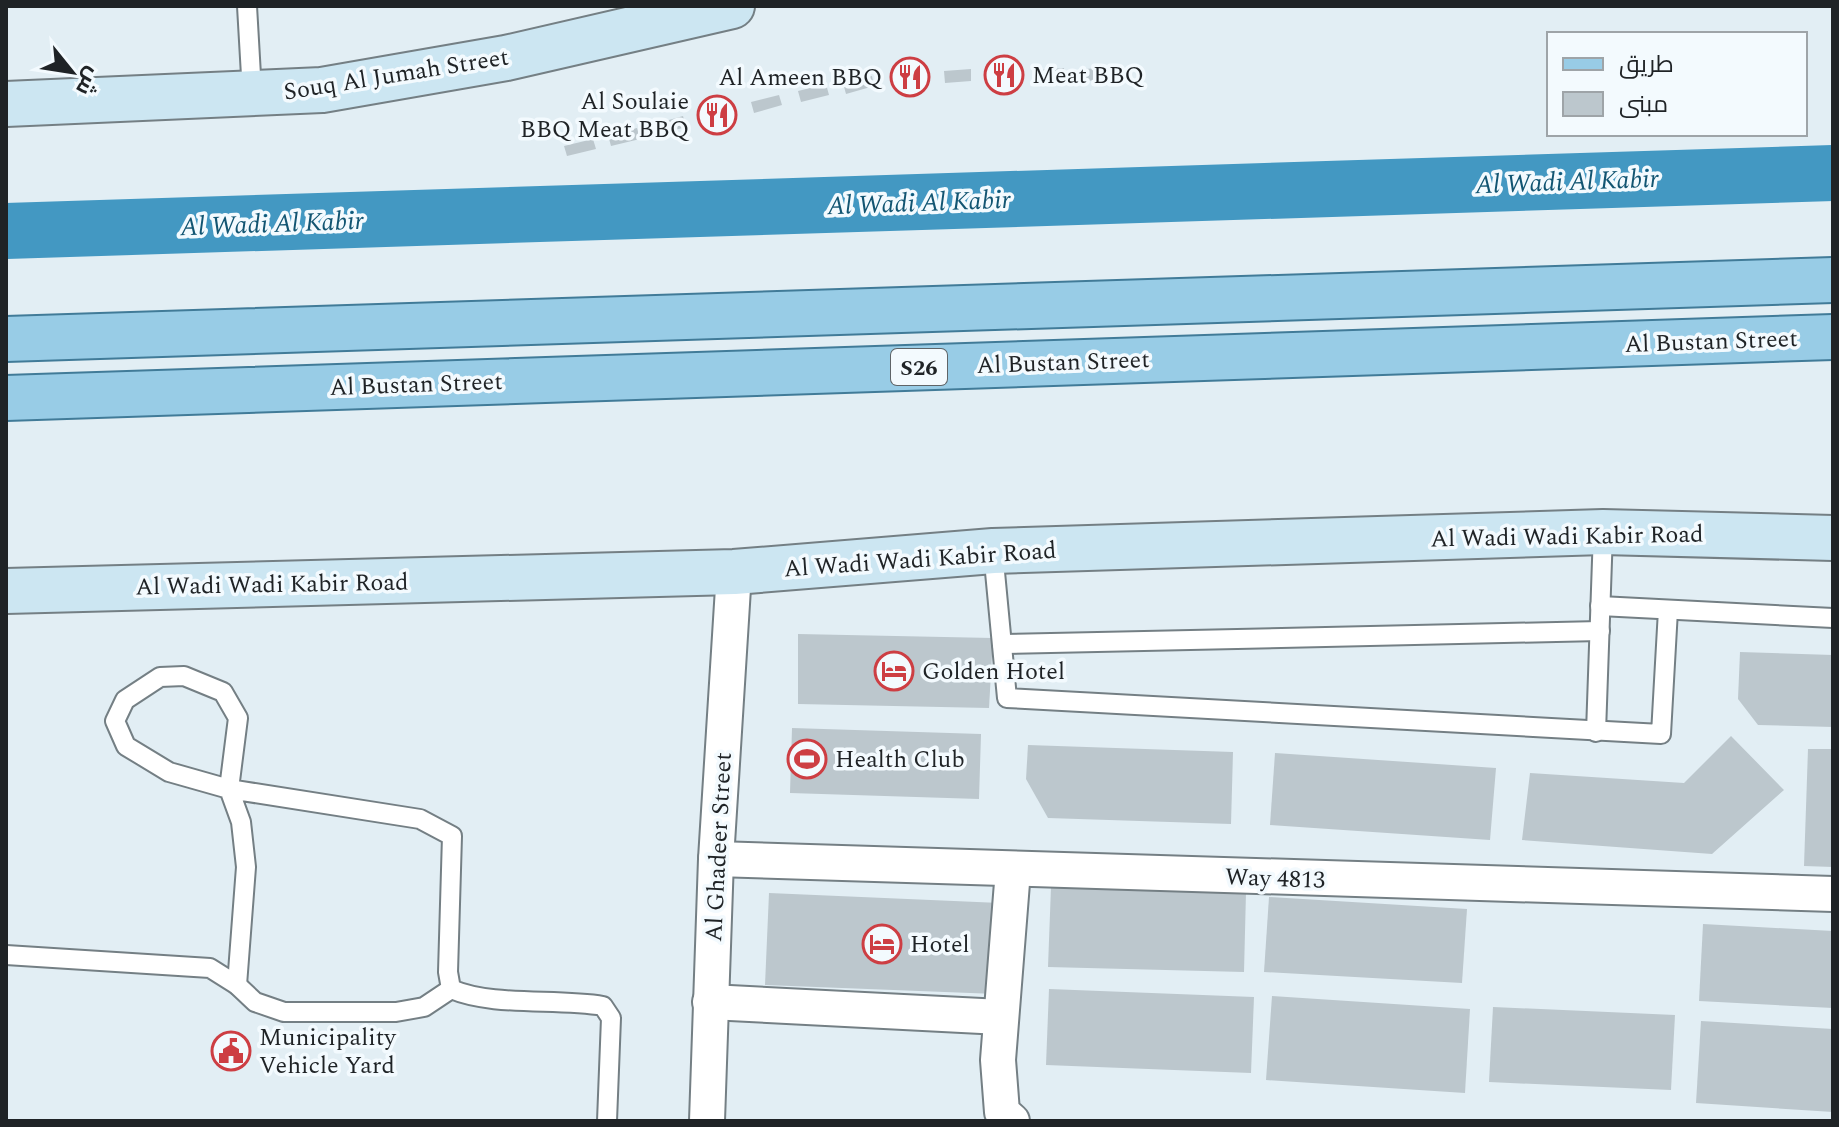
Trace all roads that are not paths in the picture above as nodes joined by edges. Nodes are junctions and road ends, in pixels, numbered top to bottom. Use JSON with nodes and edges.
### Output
{"nodes":[{"id":1,"x":247,"y":6,"type":"edge"},
{"id":2,"x":732,"y":6,"type":"edge"},
{"id":3,"x":252,"y":93,"type":"junction"},
{"id":4,"x":6,"y":104,"type":"edge"},
{"id":5,"x":1833,"y":280,"type":"edge"},
{"id":6,"x":1833,"y":337,"type":"edge"},
{"id":7,"x":6,"y":339,"type":"edge"},
{"id":8,"x":6,"y":398,"type":"edge"},
{"id":9,"x":1603,"y":532,"type":"junction"},
{"id":10,"x":1833,"y":538,"type":"edge"},
{"id":11,"x":993,"y":551,"type":"junction"},
{"id":12,"x":734,"y":572,"type":"junction"},
{"id":13,"x":6,"y":591,"type":"edge"},
{"id":14,"x":1600,"y":606,"type":"junction"},
{"id":15,"x":1668,"y":610,"type":"junction"},
{"id":16,"x":1833,"y":618,"type":"edge"},
{"id":17,"x":1600,"y":631,"type":"junction"},
{"id":18,"x":1002,"y":644,"type":"junction"},
{"id":19,"x":1596,"y":732,"type":"junction"},
{"id":20,"x":229,"y":789,"type":"junction"},
{"id":21,"x":716,"y":859,"type":"junction"},
{"id":22,"x":1013,"y":870,"type":"junction"},
{"id":23,"x":1833,"y":894,"type":"edge"},
{"id":24,"x":6,"y":955,"type":"edge"},
{"id":25,"x":237,"y":985,"type":"junction"},
{"id":26,"x":451,"y":989,"type":"junction"},
{"id":27,"x":710,"y":1002,"type":"junction"},
{"id":28,"x":1001,"y":1017,"type":"junction"},
{"id":29,"x":607,"y":1121,"type":"edge"},
{"id":30,"x":707,"y":1121,"type":"edge"},
{"id":31,"x":1012,"y":1121,"type":"edge"}],
"edges":[{"from":1,"to":3,"type":"lane"},
{"from":2,"to":3,"type":"street","name":"Souq Al Jumah Street"},
{"from":3,"to":4,"type":"street","name":"Souq Al Jumah Street"},
{"from":5,"to":7,"type":"main road"},
{"from":6,"to":8,"type":"main road","name":"Al Bustan Street","number":"S26"},
{"from":9,"to":10,"type":"street","name":"Al Wadi Wadi Kabir Road"},
{"from":9,"to":11,"type":"street","name":"Al Wadi Wadi Kabir Road"},
{"from":9,"to":14,"type":"lane"},
{"from":11,"to":12,"type":"street","name":"Al Wadi Wadi Kabir Road"},
{"from":11,"to":18,"type":"lane"},
{"from":12,"to":13,"type":"street","name":"Al Wadi Wadi Kabir Road"},
{"from":12,"to":21,"type":"street","name":"Al Ghadeer Street"},
{"from":14,"to":15,"type":"lane"},
{"from":14,"to":17,"type":"lane"},
{"from":15,"to":16,"type":"lane"},
{"from":15,"to":19,"type":"lane"},
{"from":17,"to":18,"type":"lane"},
{"from":17,"to":19,"type":"lane"},
{"from":18,"to":19,"type":"lane"},
{"from":20,"to":20,"type":"lane"},
{"from":20,"to":25,"type":"lane"},
{"from":20,"to":26,"type":"lane"},
{"from":21,"to":22,"type":"street","name":"Way 4813"},
{"from":21,"to":27,"type":"street","name":"Al Ghadeer Street"},
{"from":22,"to":23,"type":"street","name":"Way 4813"},
{"from":22,"to":28,"type":"street"},
{"from":24,"to":25,"type":"lane"},
{"from":25,"to":26,"type":"lane"},
{"from":26,"to":29,"type":"lane"},
{"from":27,"to":28,"type":"street"},
{"from":27,"to":30,"type":"street","name":"Al Ghadeer Street"},
{"from":28,"to":31,"type":"street"}]}
